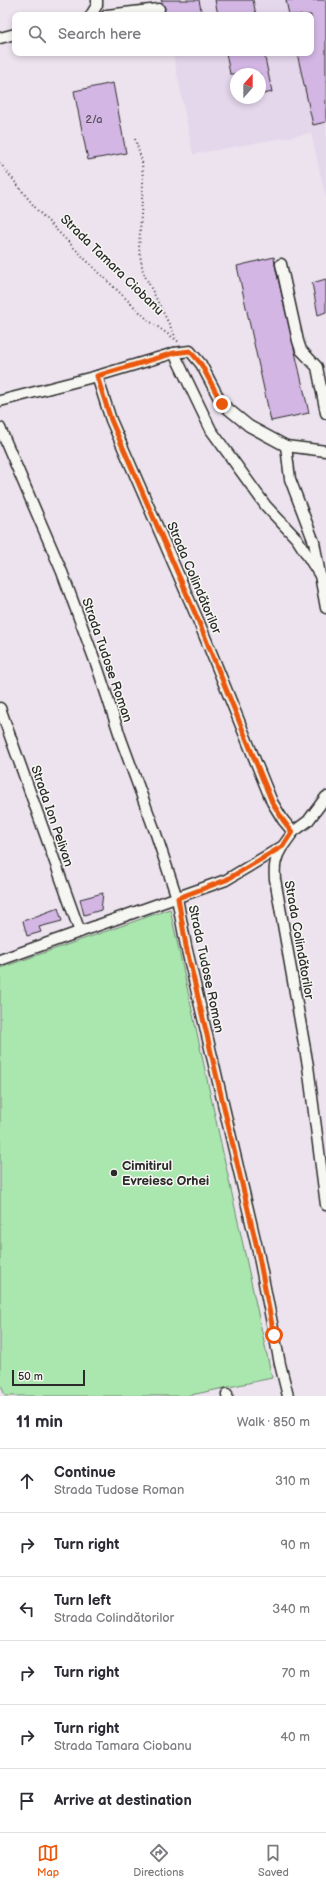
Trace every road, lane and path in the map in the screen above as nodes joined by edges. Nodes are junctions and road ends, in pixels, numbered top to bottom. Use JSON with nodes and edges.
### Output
{"nodes":[{"id":1,"x":97,"y":0,"type":"edge"},
{"id":2,"x":159,"y":9,"type":"dead end"},
{"id":3,"x":93,"y":12,"type":"edge"},
{"id":4,"x":133,"y":12,"type":"edge"},
{"id":5,"x":12,"y":35,"type":"edge"},
{"id":6,"x":0,"y":38,"type":"edge"},
{"id":7,"x":135,"y":139,"type":"dead end"},
{"id":8,"x":0,"y":163,"type":"edge"},
{"id":9,"x":281,"y":264,"type":"dead end"},
{"id":10,"x":176,"y":339,"type":"junction"},
{"id":11,"x":190,"y":351,"type":"junction"},
{"id":12,"x":174,"y":353,"type":"junction"},
{"id":13,"x":97,"y":376,"type":"junction"},
{"id":14,"x":0,"y":400,"type":"edge"},
{"id":15,"x":326,"y":413,"type":"edge"},
{"id":16,"x":0,"y":428,"type":"edge"},
{"id":17,"x":286,"y":446,"type":"junction"},
{"id":18,"x":326,"y":451,"type":"edge"},
{"id":19,"x":321,"y":577,"type":"junction"},
{"id":20,"x":326,"y":608,"type":"edge"},
{"id":21,"x":0,"y":708,"type":"edge"},
{"id":22,"x":326,"y":797,"type":"edge"},
{"id":23,"x":292,"y":832,"type":"junction"},
{"id":24,"x":283,"y":846,"type":"junction"},
{"id":25,"x":178,"y":898,"type":"junction"},
{"id":26,"x":80,"y":932,"type":"junction"},
{"id":27,"x":0,"y":960,"type":"edge"},
{"id":28,"x":326,"y":1205,"type":"edge"},
{"id":29,"x":288,"y":1396,"type":"edge"}],
"edges":[{"from":1,"to":3,"type":"street"},
{"from":2,"to":4,"type":"street"},
{"from":5,"to":6,"type":"street"},
{"from":7,"to":10,"type":"path"},
{"from":8,"to":10,"type":"path","name":"Strada Tamara Ciobanu"},
{"from":9,"to":15,"type":"street"},
{"from":10,"to":11,"type":"path","name":"Strada Tamara Ciobanu"},
{"from":11,"to":12,"type":"street"},
{"from":11,"to":17,"type":"street"},
{"from":12,"to":13,"type":"street"},
{"from":12,"to":19,"type":"street"},
{"from":13,"to":14,"type":"street"},
{"from":13,"to":23,"type":"street","name":"Strada Colindătorilor"},
{"from":16,"to":25,"type":"street","name":"Strada Tudose Roman"},
{"from":17,"to":18,"type":"street"},
{"from":17,"to":19,"type":"street"},
{"from":19,"to":20,"type":"street"},
{"from":21,"to":26,"type":"street","name":"Strada Ion Pelivan"},
{"from":22,"to":23,"type":"street"},
{"from":23,"to":24,"type":"street","name":"Strada Colindătorilor"},
{"from":24,"to":25,"type":"street"},
{"from":24,"to":28,"type":"street","name":"Strada Colindătorilor"},
{"from":25,"to":26,"type":"street"},
{"from":25,"to":29,"type":"street","name":"Strada Tudose Roman"},
{"from":26,"to":27,"type":"street"}]}
